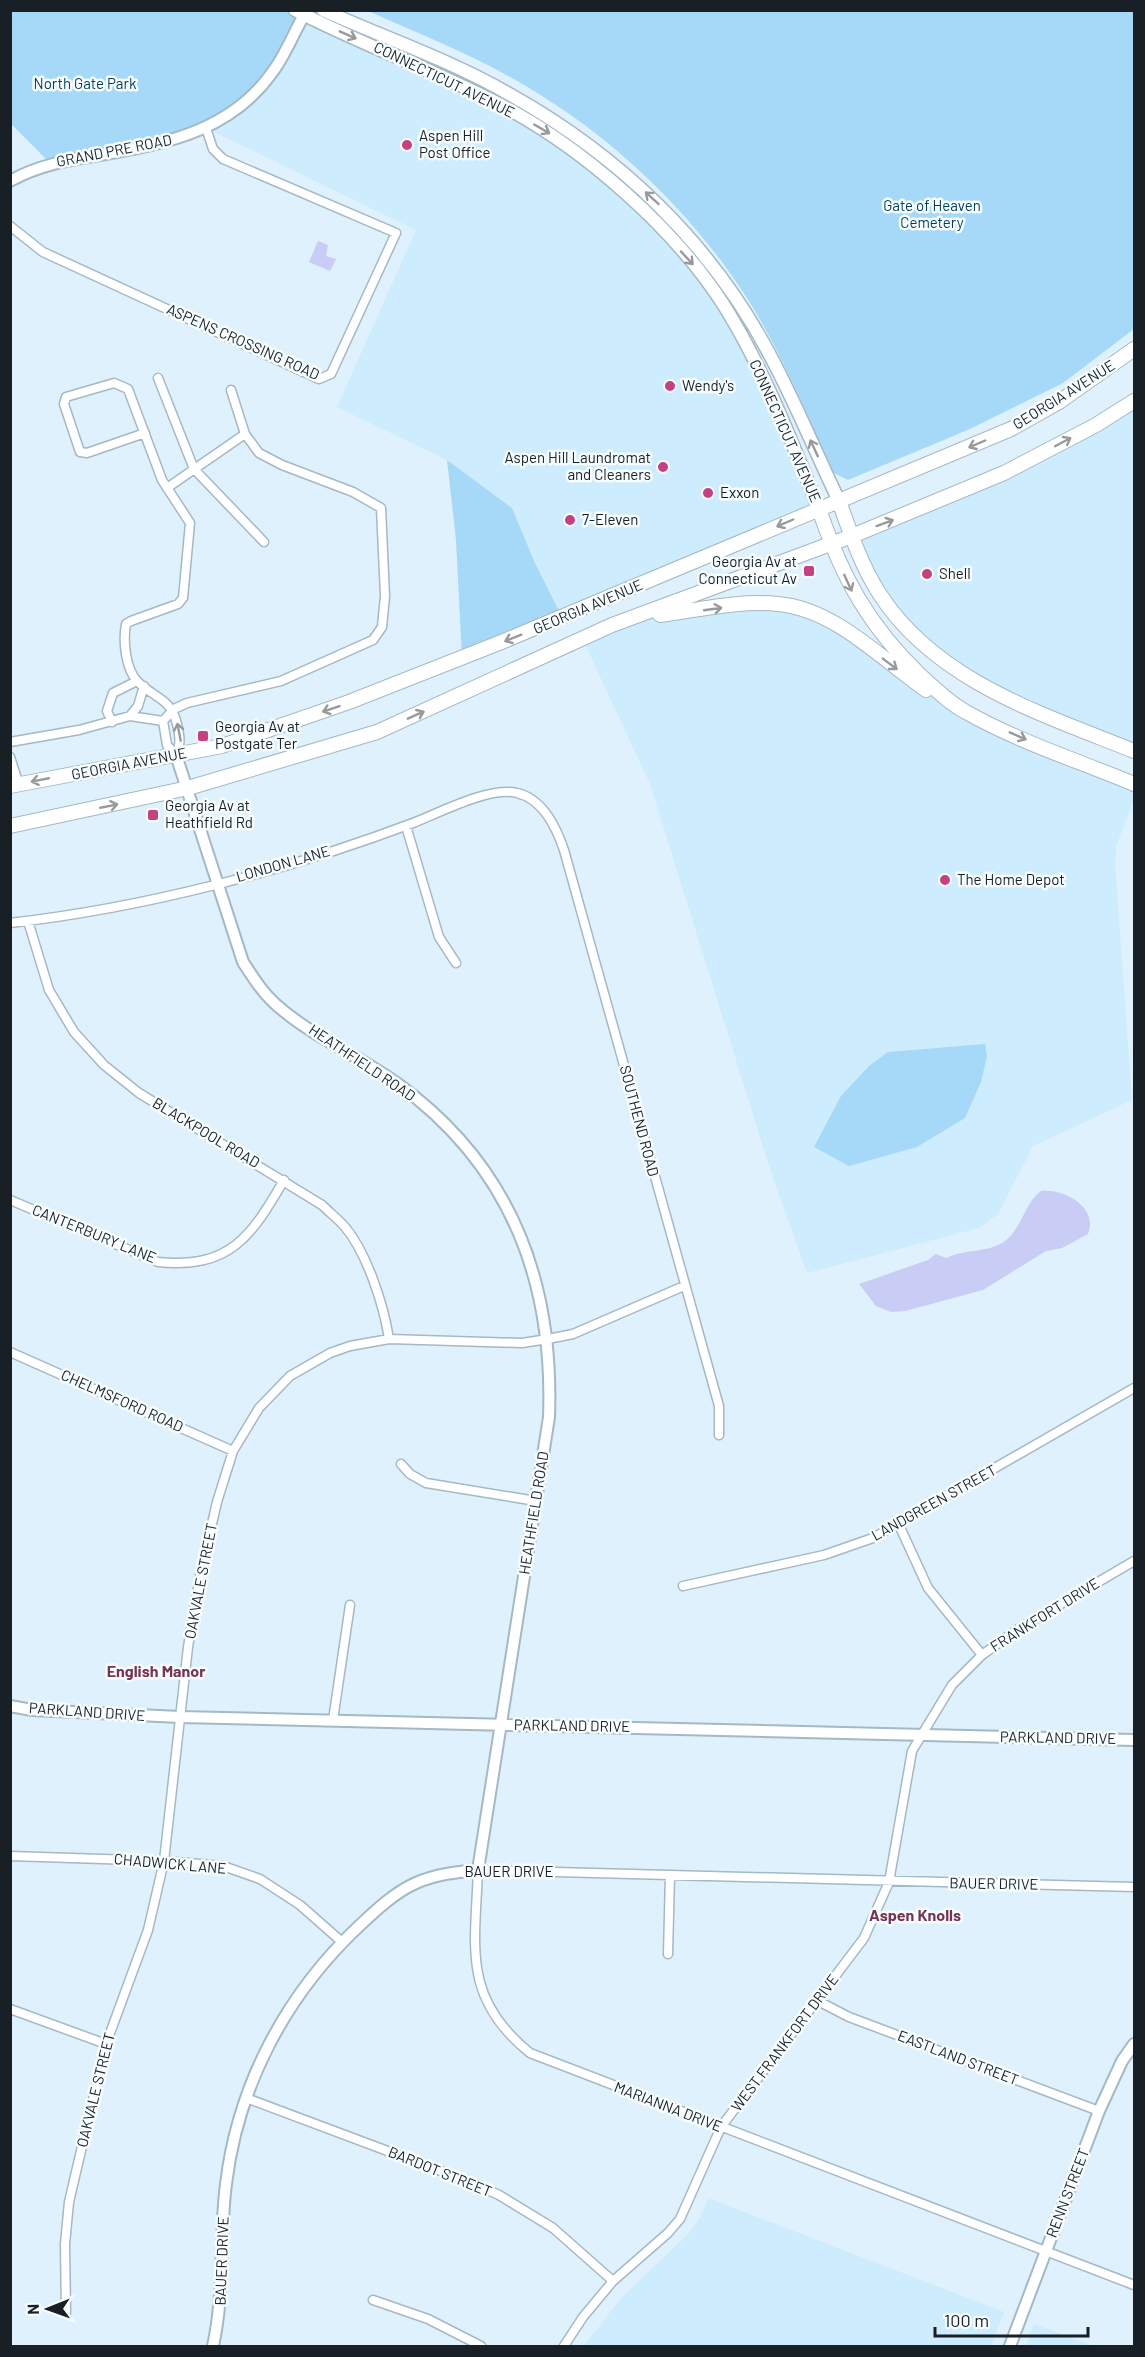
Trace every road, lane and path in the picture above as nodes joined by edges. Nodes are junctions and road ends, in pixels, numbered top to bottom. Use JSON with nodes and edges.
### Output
{"nodes":[{"id":1,"x":323,"y":10,"type":"edge"},
{"id":2,"x":302,"y":12,"type":"edge"},
{"id":3,"x":206,"y":128,"type":"junction"},
{"id":4,"x":10,"y":181,"type":"edge"},
{"id":5,"x":10,"y":226,"type":"edge"},
{"id":6,"x":1134,"y":349,"type":"edge"},
{"id":7,"x":158,"y":378,"type":"dead end"},
{"id":8,"x":231,"y":390,"type":"dead end"},
{"id":9,"x":1134,"y":401,"type":"edge"},
{"id":10,"x":145,"y":433,"type":"junction"},
{"id":11,"x":245,"y":434,"type":"junction"},
{"id":12,"x":194,"y":469,"type":"junction"},
{"id":13,"x":166,"y":488,"type":"junction"},
{"id":14,"x":839,"y":501,"type":"junction"},
{"id":15,"x":819,"y":508,"type":"junction"},
{"id":16,"x":852,"y":536,"type":"junction"},
{"id":17,"x":264,"y":542,"type":"dead end"},
{"id":18,"x":831,"y":544,"type":"junction"},
{"id":19,"x":634,"y":618,"type":"junction"},
{"id":20,"x":141,"y":684,"type":"junction"},
{"id":21,"x":174,"y":709,"type":"junction"},
{"id":22,"x":965,"y":712,"type":"junction"},
{"id":23,"x":130,"y":716,"type":"junction"},
{"id":24,"x":163,"y":721,"type":"junction"},
{"id":25,"x":112,"y":722,"type":"junction"},
{"id":26,"x":10,"y":742,"type":"edge"},
{"id":27,"x":1134,"y":751,"type":"edge"},
{"id":28,"x":176,"y":755,"type":"junction"},
{"id":29,"x":10,"y":757,"type":"edge"},
{"id":30,"x":1134,"y":784,"type":"edge"},
{"id":31,"x":15,"y":785,"type":"edge"},
{"id":32,"x":188,"y":788,"type":"junction"},
{"id":33,"x":545,"y":811,"type":"joint"},
{"id":34,"x":10,"y":826,"type":"edge"},
{"id":35,"x":406,"y":826,"type":"junction"},
{"id":36,"x":217,"y":884,"type":"junction"},
{"id":37,"x":28,"y":921,"type":"junction"},
{"id":38,"x":10,"y":923,"type":"edge"},
{"id":39,"x":456,"y":963,"type":"dead end"},
{"id":40,"x":284,"y":1180,"type":"junction"},
{"id":41,"x":10,"y":1200,"type":"edge"},
{"id":42,"x":684,"y":1286,"type":"junction"},
{"id":43,"x":389,"y":1339,"type":"junction"},
{"id":44,"x":548,"y":1339,"type":"junction"},
{"id":45,"x":10,"y":1352,"type":"edge"},
{"id":46,"x":1134,"y":1388,"type":"edge"},
{"id":47,"x":719,"y":1435,"type":"dead end"},
{"id":48,"x":233,"y":1451,"type":"junction"},
{"id":49,"x":402,"y":1464,"type":"dead end"},
{"id":50,"x":536,"y":1501,"type":"junction"},
{"id":51,"x":899,"y":1525,"type":"junction"},
{"id":52,"x":1134,"y":1561,"type":"edge"},
{"id":53,"x":683,"y":1586,"type":"dead end"},
{"id":54,"x":350,"y":1605,"type":"dead end"},
{"id":55,"x":982,"y":1655,"type":"junction"},
{"id":56,"x":10,"y":1706,"type":"edge"},
{"id":57,"x":180,"y":1717,"type":"junction"},
{"id":58,"x":333,"y":1720,"type":"junction"},
{"id":59,"x":500,"y":1724,"type":"junction"},
{"id":60,"x":921,"y":1735,"type":"junction"},
{"id":61,"x":1134,"y":1740,"type":"edge"},
{"id":62,"x":10,"y":1856,"type":"edge"},
{"id":63,"x":164,"y":1861,"type":"junction"},
{"id":64,"x":478,"y":1870,"type":"junction"},
{"id":65,"x":670,"y":1875,"type":"junction"},
{"id":66,"x":889,"y":1882,"type":"junction"},
{"id":67,"x":1134,"y":1887,"type":"edge"},
{"id":68,"x":342,"y":1942,"type":"junction"},
{"id":69,"x":668,"y":1954,"type":"dead end"},
{"id":70,"x":818,"y":2001,"type":"junction"},
{"id":71,"x":10,"y":2009,"type":"edge"},
{"id":72,"x":106,"y":2044,"type":"junction"},
{"id":73,"x":1134,"y":2044,"type":"edge"},
{"id":74,"x":246,"y":2098,"type":"junction"},
{"id":75,"x":1099,"y":2111,"type":"junction"},
{"id":76,"x":721,"y":2127,"type":"junction"},
{"id":77,"x":1046,"y":2250,"type":"junction"},
{"id":78,"x":613,"y":2281,"type":"junction"},
{"id":79,"x":1134,"y":2285,"type":"edge"},
{"id":80,"x":373,"y":2300,"type":"dead end"},
{"id":81,"x":66,"y":2313,"type":"dead end"},
{"id":82,"x":213,"y":2346,"type":"edge"},
{"id":83,"x":481,"y":2346,"type":"edge"},
{"id":84,"x":564,"y":2346,"type":"edge"},
{"id":85,"x":1010,"y":2346,"type":"edge"}],
"edges":[{"from":14,"to":1,"type":"main road","name":"CONNECTICUT AVENUE","one_way":true},
{"from":2,"to":3,"type":"street","name":"GRAND PRE ROAD"},
{"from":2,"to":15,"type":"main road","name":"CONNECTICUT AVENUE","one_way":true},
{"from":3,"to":4,"type":"street","name":"GRAND PRE ROAD"},
{"from":3,"to":5,"type":"street","name":"ASPENS CROSSING ROAD"},
{"from":6,"to":14,"type":"main road","name":"GEORGIA AVENUE","one_way":true},
{"from":7,"to":12,"type":"street"},
{"from":8,"to":11,"type":"street"},
{"from":16,"to":9,"type":"main road","name":"GEORGIA AVENUE","one_way":true},
{"from":10,"to":10,"type":"street"},
{"from":10,"to":13,"type":"street"},
{"from":11,"to":12,"type":"street"},
{"from":11,"to":21,"type":"street"},
{"from":12,"to":13,"type":"street"},
{"from":12,"to":17,"type":"street"},
{"from":13,"to":20,"type":"street"},
{"from":14,"to":15,"type":"main road","name":"GEORGIA AVENUE"},
{"from":14,"to":16,"type":"main road","name":"CONNECTICUT AVENUE"},
{"from":15,"to":18,"type":"main road","name":"CONNECTICUT AVENUE"},
{"from":15,"to":28,"type":"main road","name":"GEORGIA AVENUE","one_way":true},
{"from":16,"to":18,"type":"main road","name":"GEORGIA AVENUE"},
{"from":16,"to":27,"type":"main road","name":"CONNECTICUT AVENUE"},
{"from":18,"to":19,"type":"main road","name":"GEORGIA AVENUE"},
{"from":18,"to":22,"type":"main road","name":"CONNECTICUT AVENUE","one_way":true},
{"from":19,"to":22,"type":"main road","one_way":true},
{"from":32,"to":19,"type":"main road","name":"GEORGIA AVENUE","one_way":true},
{"from":20,"to":21,"type":"street"},
{"from":20,"to":23,"type":"street"},
{"from":20,"to":25,"type":"street"},
{"from":21,"to":24,"type":"street"},
{"from":28,"to":21,"type":"street","one_way":true},
{"from":22,"to":30,"type":"main road","name":"CONNECTICUT AVENUE","one_way":true},
{"from":23,"to":24,"type":"street"},
{"from":23,"to":25,"type":"street"},
{"from":24,"to":28,"type":"street"},
{"from":25,"to":26,"type":"street"},
{"from":28,"to":31,"type":"main road","name":"GEORGIA AVENUE","one_way":true},
{"from":28,"to":32,"type":"street","name":"HEATHFIELD ROAD"},
{"from":29,"to":31,"type":"street"},
{"from":34,"to":32,"type":"main road","name":"GEORGIA AVENUE","one_way":true},
{"from":32,"to":36,"type":"street","name":"HEATHFIELD ROAD"},
{"from":33,"to":35,"type":"street","name":"LONDON LANE"},
{"from":33,"to":42,"type":"street","name":"SOUTHEND ROAD"},
{"from":35,"to":36,"type":"street","name":"LONDON LANE"},
{"from":35,"to":39,"type":"street"},
{"from":36,"to":37,"type":"street","name":"LONDON LANE"},
{"from":36,"to":44,"type":"street","name":"HEATHFIELD ROAD"},
{"from":37,"to":38,"type":"street","name":"LONDON LANE"},
{"from":37,"to":40,"type":"street","name":"BLACKPOOL ROAD"},
{"from":40,"to":41,"type":"street","name":"CANTERBURY LANE"},
{"from":40,"to":43,"type":"street","name":"BLACKPOOL ROAD"},
{"from":42,"to":44,"type":"street","name":"OAKVALE STREET"},
{"from":42,"to":47,"type":"street","name":"SOUTHEND ROAD"},
{"from":43,"to":44,"type":"street","name":"OAKVALE STREET"},
{"from":43,"to":48,"type":"street","name":"OAKVALE STREET"},
{"from":44,"to":50,"type":"street","name":"HEATHFIELD ROAD"},
{"from":45,"to":48,"type":"street","name":"CHELMSFORD ROAD"},
{"from":46,"to":51,"type":"street","name":"LANDGREEN STREET"},
{"from":48,"to":57,"type":"street","name":"OAKVALE STREET"},
{"from":49,"to":50,"type":"street"},
{"from":50,"to":59,"type":"street","name":"HEATHFIELD ROAD"},
{"from":51,"to":53,"type":"street","name":"LANDGREEN STREET"},
{"from":51,"to":55,"type":"street"},
{"from":52,"to":55,"type":"street","name":"FRANKFORT DRIVE"},
{"from":54,"to":58,"type":"street"},
{"from":55,"to":60,"type":"street","name":"FRANKFORT DRIVE"},
{"from":56,"to":57,"type":"street","name":"PARKLAND DRIVE"},
{"from":57,"to":58,"type":"street","name":"PARKLAND DRIVE"},
{"from":57,"to":63,"type":"street","name":"OAKVALE STREET"},
{"from":58,"to":59,"type":"street","name":"PARKLAND DRIVE"},
{"from":59,"to":60,"type":"street","name":"PARKLAND DRIVE"},
{"from":59,"to":64,"type":"street","name":"MARIANNA DRIVE"},
{"from":60,"to":61,"type":"street","name":"PARKLAND DRIVE"},
{"from":60,"to":66,"type":"street","name":"WEST FRANKFORT DRIVE"},
{"from":62,"to":63,"type":"street","name":"CHADWICK LANE"},
{"from":63,"to":68,"type":"street","name":"CHADWICK LANE"},
{"from":63,"to":72,"type":"street","name":"OAKVALE STREET"},
{"from":64,"to":65,"type":"street","name":"BAUER DRIVE"},
{"from":64,"to":68,"type":"street","name":"BAUER DRIVE"},
{"from":64,"to":76,"type":"street","name":"MARIANNA DRIVE"},
{"from":65,"to":66,"type":"street","name":"BAUER DRIVE"},
{"from":65,"to":69,"type":"street"},
{"from":66,"to":67,"type":"street","name":"BAUER DRIVE"},
{"from":66,"to":70,"type":"street","name":"WEST FRANKFORT DRIVE"},
{"from":68,"to":74,"type":"street","name":"BAUER DRIVE"},
{"from":70,"to":75,"type":"street","name":"EASTLAND STREET"},
{"from":70,"to":76,"type":"street","name":"WEST FRANKFORT DRIVE"},
{"from":71,"to":72,"type":"street"},
{"from":72,"to":81,"type":"street","name":"OAKVALE STREET"},
{"from":73,"to":75,"type":"street","name":"RENN STREET"},
{"from":74,"to":78,"type":"street","name":"BARDOT STREET"},
{"from":74,"to":82,"type":"street","name":"BAUER DRIVE"},
{"from":75,"to":77,"type":"street","name":"RENN STREET"},
{"from":76,"to":77,"type":"street","name":"MARIANNA DRIVE"},
{"from":76,"to":78,"type":"street","name":"WEST FRANKFORT DRIVE"},
{"from":77,"to":79,"type":"street","name":"MARIANNA DRIVE"},
{"from":77,"to":85,"type":"street","name":"RENN STREET"},
{"from":78,"to":84,"type":"street","name":"WEST FRANKFORT DRIVE"},
{"from":80,"to":83,"type":"street"}]}
